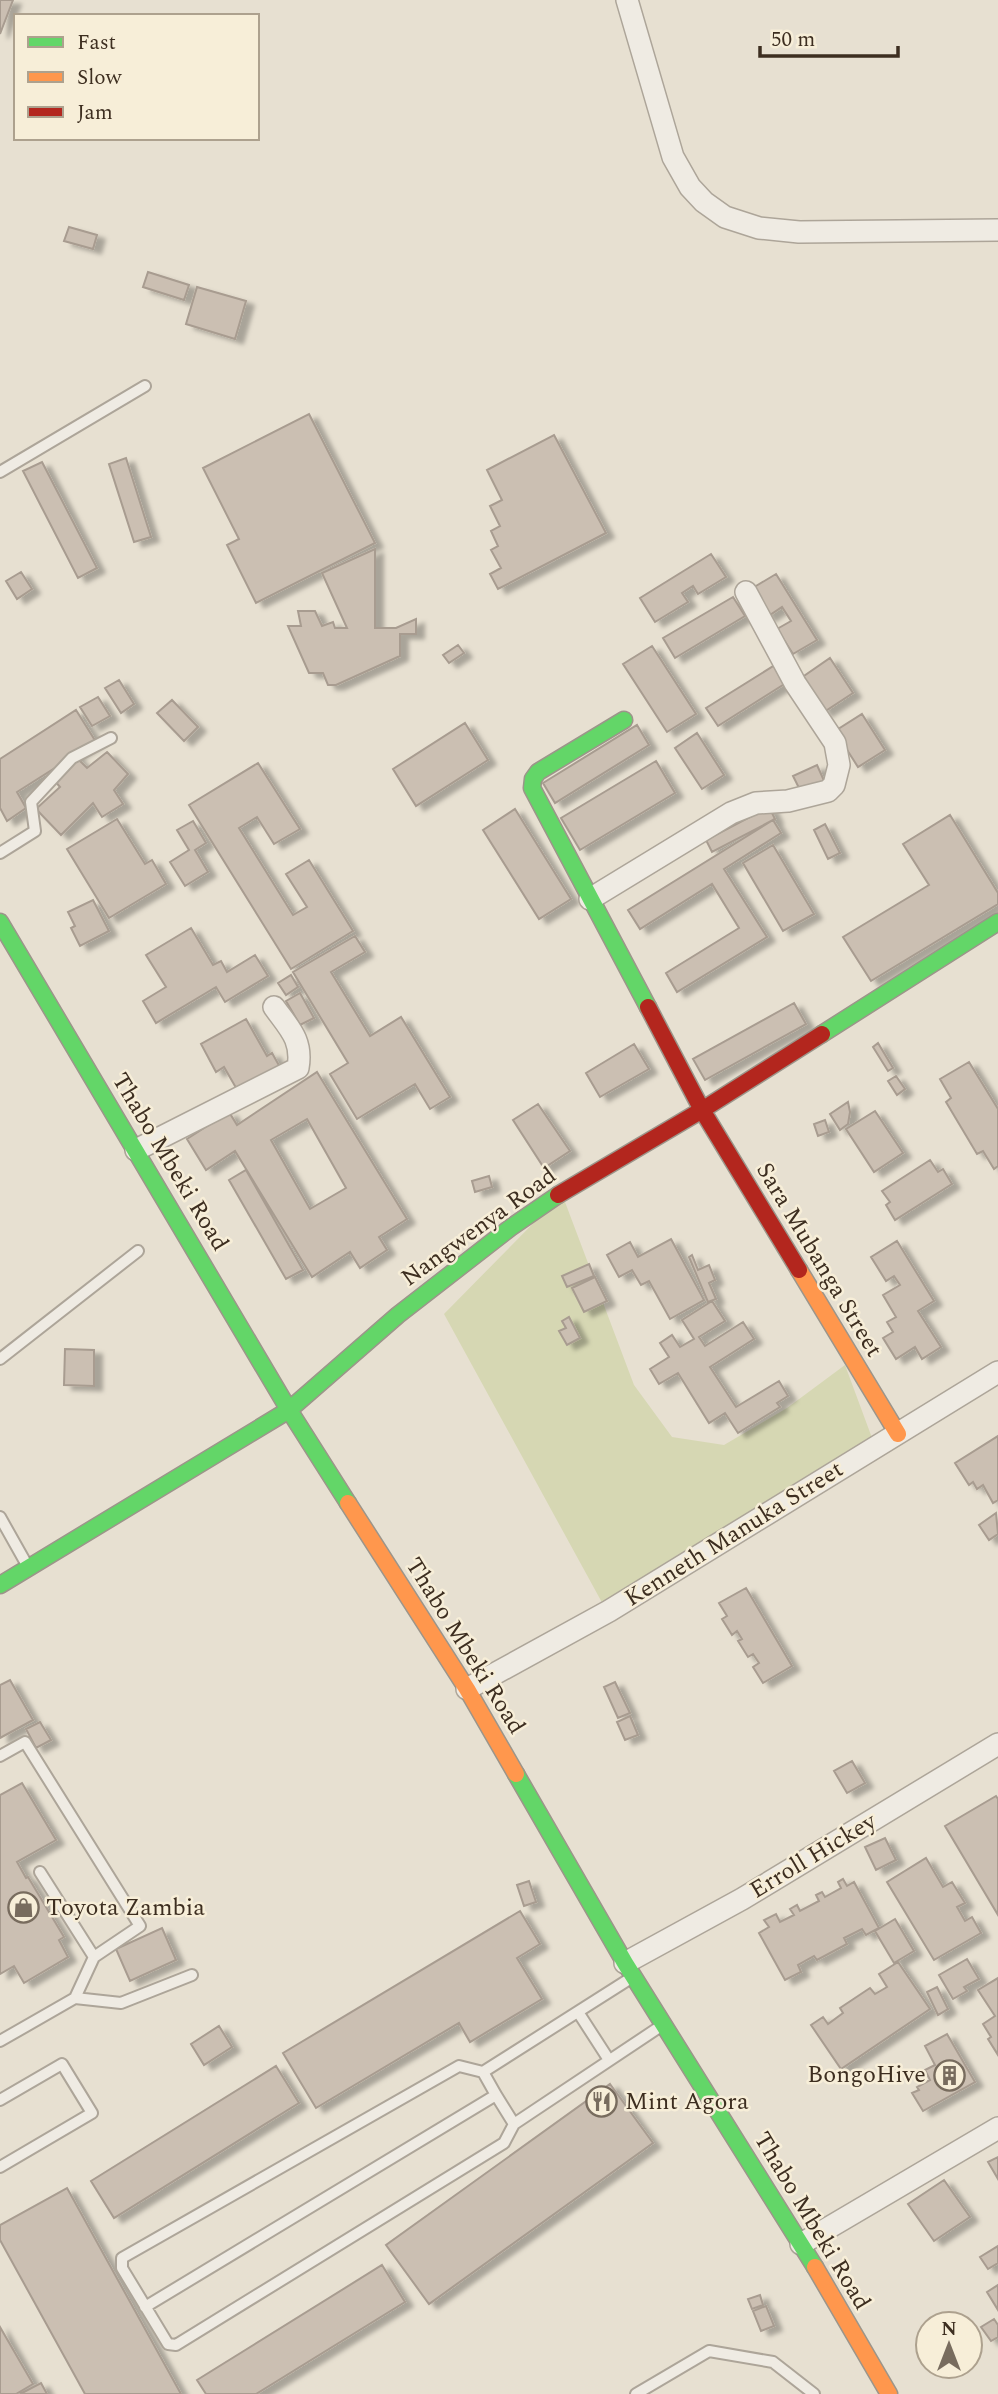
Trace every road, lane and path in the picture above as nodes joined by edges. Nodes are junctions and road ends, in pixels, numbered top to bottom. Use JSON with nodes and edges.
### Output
{"nodes":[{"id":1,"x":627,"y":0,"type":"edge"},
{"id":2,"x":998,"y":230,"type":"edge"},
{"id":3,"x":145,"y":386,"type":"dead end"},
{"id":4,"x":0,"y":472,"type":"edge"},
{"id":5,"x":746,"y":592,"type":"dead end"},
{"id":6,"x":624,"y":720,"type":"dead end"},
{"id":7,"x":111,"y":738,"type":"dead end"},
{"id":8,"x":0,"y":853,"type":"edge"},
{"id":9,"x":590,"y":899,"type":"junction"},
{"id":10,"x":0,"y":922,"type":"edge"},
{"id":11,"x":998,"y":922,"type":"edge"},
{"id":12,"x":274,"y":1007,"type":"dead end"},
{"id":13,"x":702,"y":1110,"type":"junction"},
{"id":14,"x":136,"y":1150,"type":"junction"},
{"id":15,"x":138,"y":1251,"type":"dead end"},
{"id":16,"x":0,"y":1359,"type":"edge"},
{"id":17,"x":998,"y":1372,"type":"edge"},
{"id":18,"x":289,"y":1410,"type":"junction"},
{"id":19,"x":898,"y":1434,"type":"junction"},
{"id":20,"x":0,"y":1517,"type":"edge"},
{"id":21,"x":28,"y":1568,"type":"junction"},
{"id":22,"x":0,"y":1585,"type":"edge"},
{"id":23,"x":467,"y":1689,"type":"junction"},
{"id":24,"x":998,"y":1744,"type":"edge"},
{"id":25,"x":0,"y":1756,"type":"edge"},
{"id":26,"x":40,"y":1872,"type":"dead end"},
{"id":27,"x":94,"y":1957,"type":"junction"},
{"id":28,"x":629,"y":1970,"type":"junction"},
{"id":29,"x":192,"y":1975,"type":"dead end"},
{"id":30,"x":75,"y":1998,"type":"junction"},
{"id":31,"x":578,"y":2012,"type":"junction"},
{"id":32,"x":663,"y":2024,"type":"junction"},
{"id":33,"x":0,"y":2041,"type":"edge"},
{"id":34,"x":609,"y":2060,"type":"junction"},
{"id":35,"x":482,"y":2072,"type":"junction"},
{"id":36,"x":496,"y":2095,"type":"junction"},
{"id":37,"x":0,"y":2101,"type":"edge"},
{"id":38,"x":514,"y":2124,"type":"junction"},
{"id":39,"x":998,"y":2128,"type":"edge"},
{"id":40,"x":0,"y":2167,"type":"edge"},
{"id":41,"x":801,"y":2244,"type":"junction"},
{"id":42,"x":145,"y":2307,"type":"junction"},
{"id":43,"x":636,"y":2394,"type":"edge"},
{"id":44,"x":814,"y":2394,"type":"edge"},
{"id":45,"x":890,"y":2394,"type":"edge"}],
"edges":[{"from":1,"to":2,"type":"street"},
{"from":3,"to":4,"type":"lane"},
{"from":5,"to":9,"type":"street"},
{"from":6,"to":9,"type":"main road","name":"Sara Mubanga Street"},
{"from":7,"to":8,"type":"lane"},
{"from":9,"to":13,"type":"main road","name":"Sara Mubanga Street"},
{"from":10,"to":14,"type":"main road","name":"Thabo Mbeki Road"},
{"from":11,"to":13,"type":"main road","name":"Nangwenya Road"},
{"from":12,"to":14,"type":"street"},
{"from":13,"to":18,"type":"main road","name":"Nangwenya Road"},
{"from":13,"to":19,"type":"main road","name":"Sara Mubanga Street"},
{"from":14,"to":18,"type":"main road","name":"Thabo Mbeki Road"},
{"from":15,"to":16,"type":"lane"},
{"from":17,"to":19,"type":"street","name":"Kenneth Manuka Street"},
{"from":18,"to":21,"type":"main road","name":"Nangwenya Road"},
{"from":18,"to":23,"type":"main road","name":"Thabo Mbeki Road"},
{"from":19,"to":23,"type":"street","name":"Kenneth Manuka Street"},
{"from":20,"to":21,"type":"lane"},
{"from":21,"to":22,"type":"main road","name":"Nangwenya Road"},
{"from":23,"to":28,"type":"main road","name":"Thabo Mbeki Road"},
{"from":24,"to":28,"type":"street","name":"Erroll Hickey"},
{"from":25,"to":27,"type":"lane"},
{"from":26,"to":27,"type":"lane"},
{"from":27,"to":30,"type":"lane"},
{"from":28,"to":31,"type":"lane"},
{"from":28,"to":32,"type":"main road","name":"Thabo Mbeki Road"},
{"from":29,"to":30,"type":"lane"},
{"from":30,"to":33,"type":"lane"},
{"from":31,"to":34,"type":"lane"},
{"from":31,"to":35,"type":"lane"},
{"from":32,"to":34,"type":"lane"},
{"from":32,"to":41,"type":"main road","name":"Thabo Mbeki Road"},
{"from":34,"to":38,"type":"lane"},
{"from":35,"to":36,"type":"lane"},
{"from":35,"to":42,"type":"lane"},
{"from":36,"to":38,"type":"lane"},
{"from":36,"to":42,"type":"lane"},
{"from":37,"to":40,"type":"lane"},
{"from":38,"to":42,"type":"lane"},
{"from":39,"to":41,"type":"street"},
{"from":41,"to":45,"type":"main road","name":"Thabo Mbeki Road"},
{"from":43,"to":44,"type":"lane"}]}
